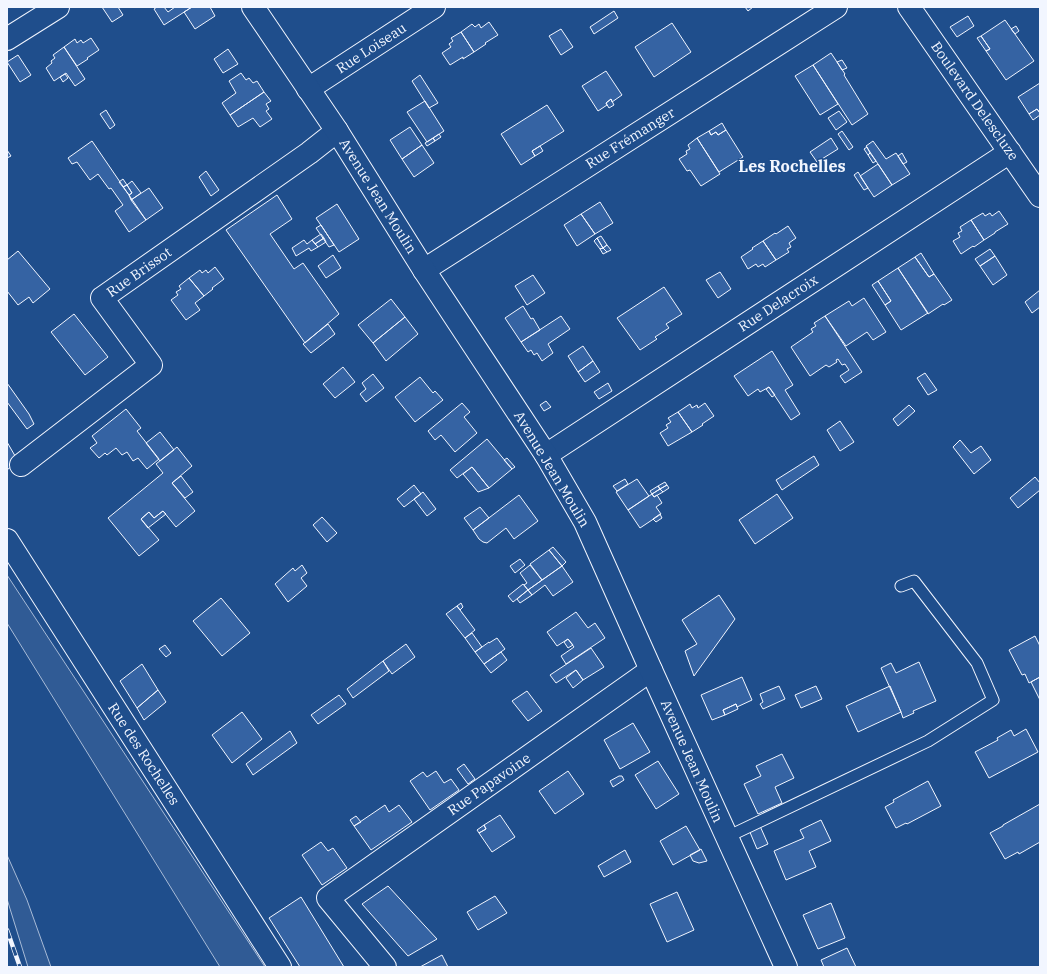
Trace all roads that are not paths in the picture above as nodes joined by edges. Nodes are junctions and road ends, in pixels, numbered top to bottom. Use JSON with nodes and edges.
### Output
{"nodes":[{"id":1,"x":58,"y":7,"type":"edge"},
{"id":2,"x":253,"y":7,"type":"edge"},
{"id":3,"x":434,"y":7,"type":"edge"},
{"id":4,"x":836,"y":7,"type":"edge"},
{"id":5,"x":909,"y":7,"type":"edge"},
{"id":6,"x":7,"y":39,"type":"edge"},
{"id":7,"x":308,"y":89,"type":"junction"},
{"id":8,"x":337,"y":132,"type":"junction"},
{"id":9,"x":1010,"y":152,"type":"junction"},
{"id":10,"x":1040,"y":196,"type":"edge"},
{"id":11,"x":424,"y":270,"type":"junction"},
{"id":12,"x":546,"y":455,"type":"junction"},
{"id":13,"x":21,"y":465,"type":"dead end"},
{"id":14,"x":7,"y":540,"type":"edge"},
{"id":15,"x":901,"y":586,"type":"dead end"},
{"id":16,"x":651,"y":670,"type":"junction"},
{"id":17,"x":727,"y":837,"type":"junction"},
{"id":18,"x":280,"y":967,"type":"edge"},
{"id":19,"x":385,"y":967,"type":"edge"},
{"id":20,"x":786,"y":967,"type":"edge"}],
"edges":[{"from":1,"to":6,"type":"street"},
{"from":2,"to":7,"type":"street","name":"Avenue Jean Moulin"},
{"from":3,"to":7,"type":"street","name":"Rue Loiseau"},
{"from":4,"to":11,"type":"street","name":"Rue Frémanger"},
{"from":5,"to":9,"type":"street","name":"Boulevard Delescluze"},
{"from":7,"to":8,"type":"street","name":"Avenue Jean Moulin"},
{"from":8,"to":11,"type":"street","name":"Avenue Jean Moulin"},
{"from":8,"to":13,"type":"street","name":"Rue Brissot"},
{"from":9,"to":10,"type":"street","name":"Boulevard Delescluze"},
{"from":9,"to":12,"type":"street","name":"Rue Delacroix"},
{"from":11,"to":12,"type":"street","name":"Avenue Jean Moulin"},
{"from":12,"to":16,"type":"street","name":"Avenue Jean Moulin"},
{"from":14,"to":18,"type":"street","name":"Rue des Rochelles"},
{"from":15,"to":17,"type":"lane"},
{"from":16,"to":17,"type":"street","name":"Avenue Jean Moulin"},
{"from":16,"to":19,"type":"street","name":"Rue Papavoine"},
{"from":17,"to":20,"type":"street","name":"Avenue Jean Moulin"}]}
